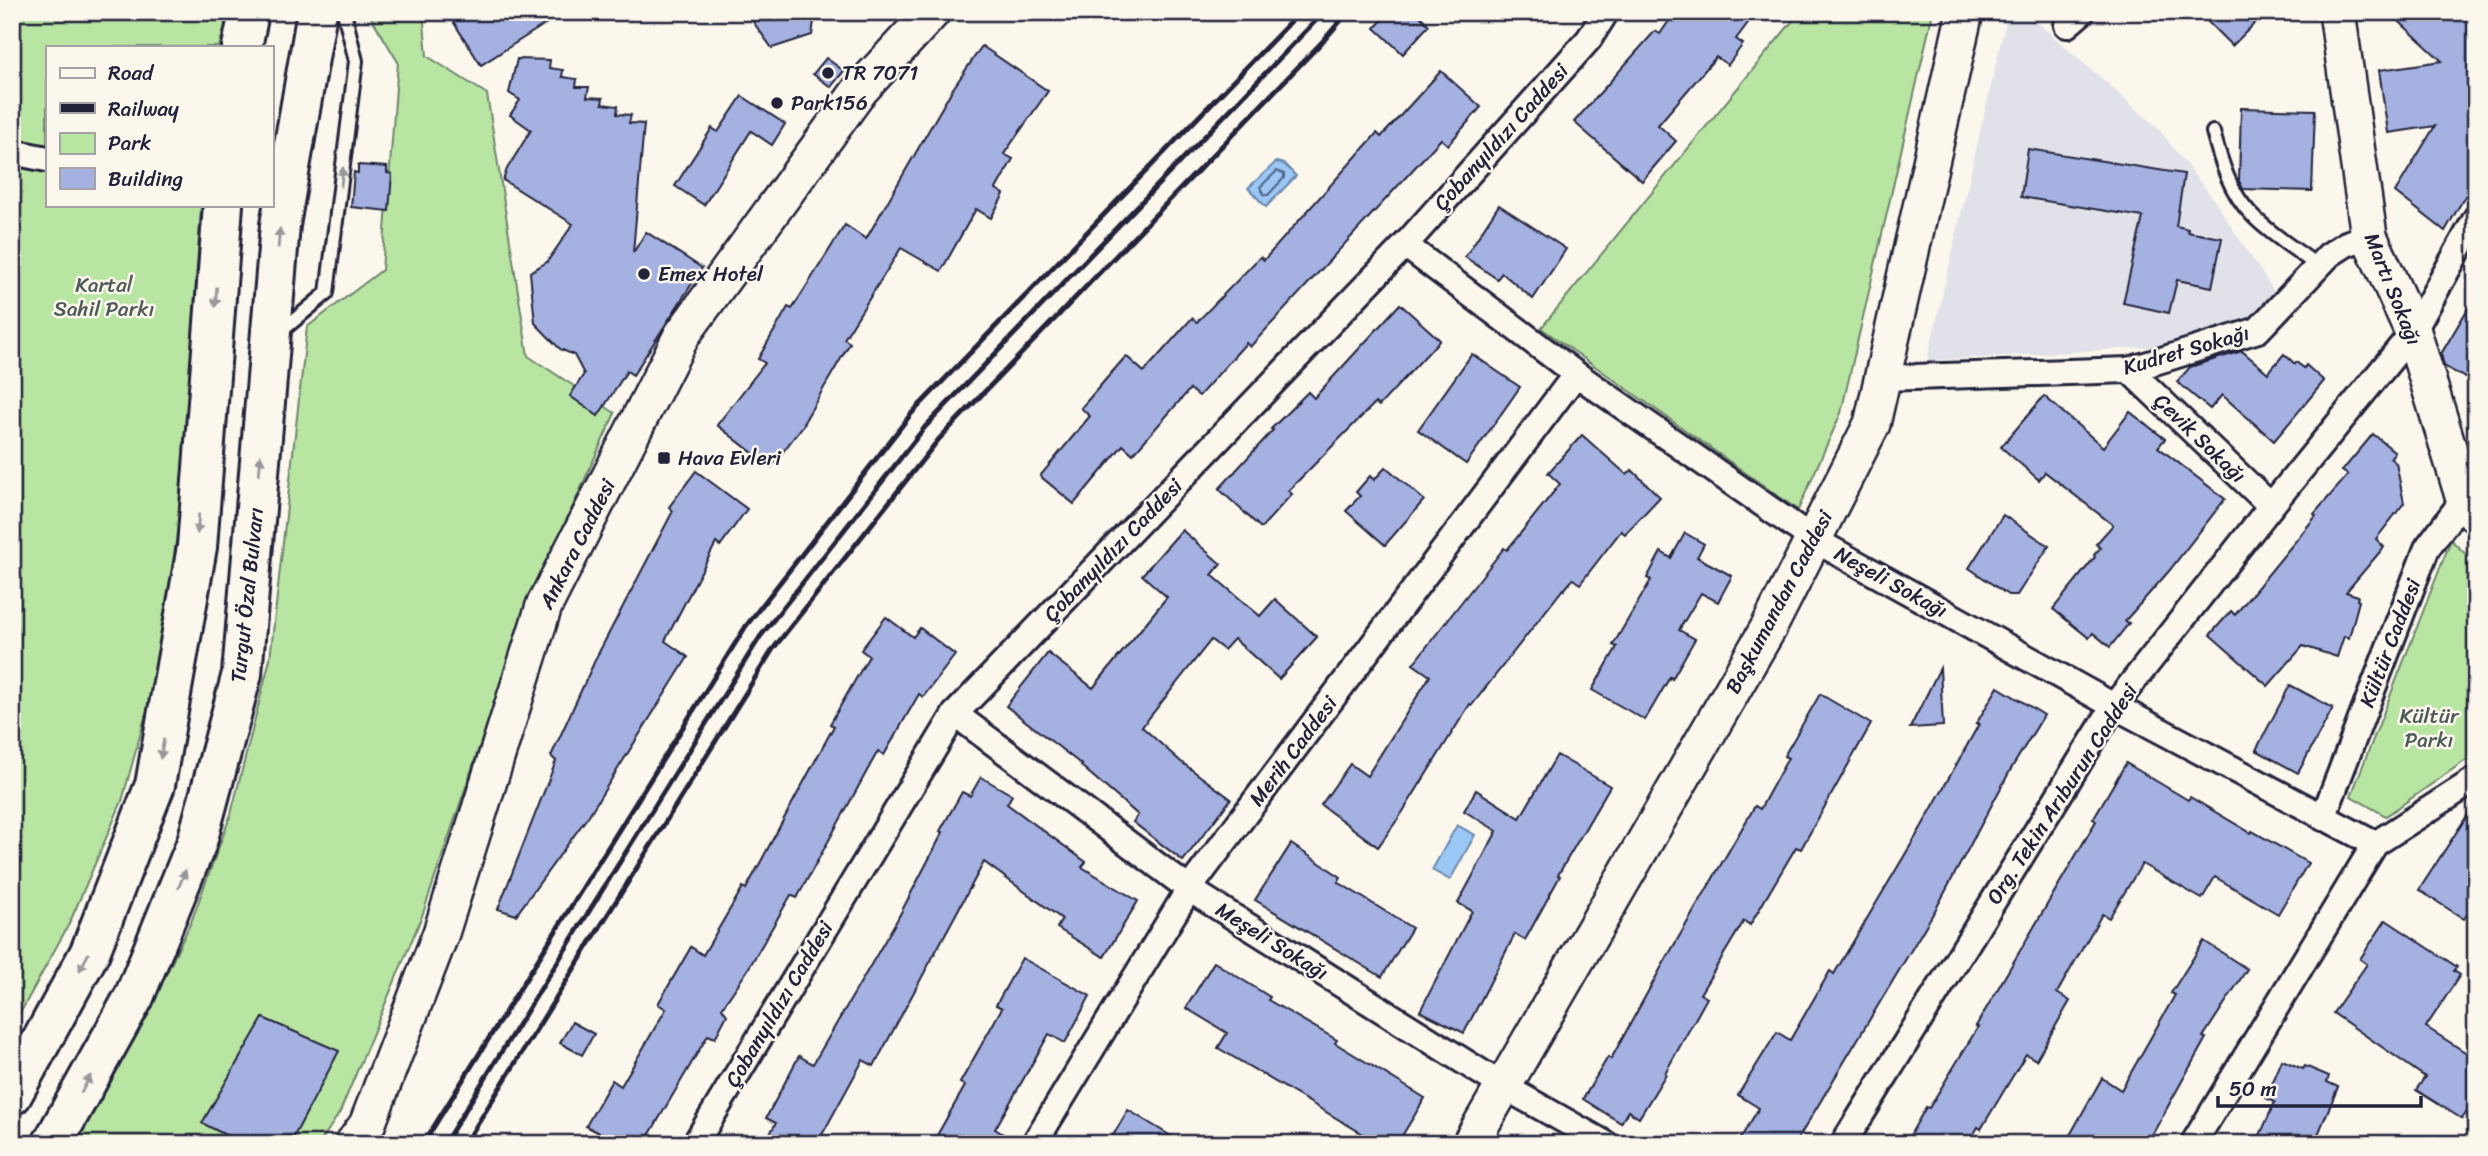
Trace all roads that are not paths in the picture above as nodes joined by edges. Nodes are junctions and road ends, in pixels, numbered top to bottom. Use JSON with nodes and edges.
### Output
{"nodes":[{"id":1,"x":249,"y":12,"type":"edge"},
{"id":2,"x":317,"y":12,"type":"edge"},
{"id":3,"x":344,"y":12,"type":"edge"},
{"id":4,"x":932,"y":12,"type":"edge"},
{"id":5,"x":1606,"y":12,"type":"edge"},
{"id":6,"x":1965,"y":12,"type":"edge"},
{"id":7,"x":2337,"y":12,"type":"edge"},
{"id":8,"x":242,"y":46,"type":"edge"},
{"id":9,"x":2213,"y":132,"type":"dead end"},
{"id":10,"x":12,"y":152,"type":"edge"},
{"id":11,"x":46,"y":159,"type":"edge"},
{"id":12,"x":223,"y":206,"type":"edge"},
{"id":13,"x":2476,"y":218,"type":"edge"},
{"id":14,"x":2369,"y":236,"type":"junction"},
{"id":15,"x":1405,"y":244,"type":"junction"},
{"id":16,"x":2317,"y":266,"type":"junction"},
{"id":17,"x":2413,"y":332,"type":"junction"},
{"id":18,"x":270,"y":340,"type":"junction"},
{"id":19,"x":2129,"y":370,"type":"junction"},
{"id":20,"x":1576,"y":373,"type":"junction"},
{"id":21,"x":1883,"y":378,"type":"junction"},
{"id":22,"x":2472,"y":497,"type":"edge"},
{"id":23,"x":2271,"y":506,"type":"junction"},
{"id":24,"x":1813,"y":539,"type":"junction"},
{"id":25,"x":2114,"y":706,"type":"junction"},
{"id":26,"x":955,"y":714,"type":"junction"},
{"id":27,"x":2476,"y":779,"type":"edge"},
{"id":28,"x":2323,"y":818,"type":"junction"},
{"id":29,"x":2375,"y":844,"type":"junction"},
{"id":30,"x":1189,"y":889,"type":"junction"},
{"id":31,"x":1503,"y":1086,"type":"junction"},
{"id":32,"x":12,"y":1094,"type":"edge"},
{"id":33,"x":52,"y":1144,"type":"edge"},
{"id":34,"x":353,"y":1144,"type":"edge"},
{"id":35,"x":695,"y":1144,"type":"edge"},
{"id":36,"x":1034,"y":1144,"type":"edge"},
{"id":37,"x":1470,"y":1144,"type":"edge"},
{"id":38,"x":1606,"y":1144,"type":"edge"},
{"id":39,"x":1843,"y":1144,"type":"edge"},
{"id":40,"x":2193,"y":1144,"type":"edge"}],
"edges":[{"from":1,"to":8,"type":"highway"},
{"from":18,"to":2,"type":"highway","name":"Turgut Özal Bulvarı","one_way":true},
{"from":18,"to":3,"type":"lane","one_way":true},
{"from":4,"to":34,"type":"street","name":"Ankara Caddesi"},
{"from":5,"to":15,"type":"street","name":"Çobanyıldızı Caddesi"},
{"from":6,"to":21,"type":"street","name":"Başkumandan Caddesi"},
{"from":7,"to":14,"type":"street","name":"Martı Sokağı"},
{"from":9,"to":16,"type":"lane"},
{"from":10,"to":11,"type":"street"},
{"from":12,"to":32,"type":"highway","one_way":true},
{"from":13,"to":17,"type":"street","name":"Org. Tekin Arıburun Caddesi"},
{"from":14,"to":16,"type":"street","name":"Kudret Sokağı"},
{"from":14,"to":17,"type":"street","name":"Martı Sokağı"},
{"from":15,"to":20,"type":"street","name":"Neşeli Sokağı"},
{"from":15,"to":26,"type":"street","name":"Çobanyıldızı Caddesi"},
{"from":16,"to":19,"type":"street","name":"Kudret Sokağı"},
{"from":17,"to":22,"type":"street","name":"Martı Sokağı"},
{"from":17,"to":23,"type":"street","name":"Org. Tekin Arıburun Caddesi"},
{"from":33,"to":18,"type":"highway","name":"Turgut Özal Bulvarı","one_way":true},
{"from":19,"to":21,"type":"street","name":"Kudret Sokağı"},
{"from":19,"to":23,"type":"street","name":"Çevik Sokağı"},
{"from":20,"to":24,"type":"street","name":"Neşeli Sokağı"},
{"from":20,"to":30,"type":"street","name":"Merih Caddesi"},
{"from":21,"to":24,"type":"street","name":"Başkumandan Caddesi"},
{"from":22,"to":28,"type":"street","name":"Kültür Caddesi"},
{"from":23,"to":25,"type":"street","name":"Org. Tekin Arıburun Caddesi"},
{"from":24,"to":25,"type":"street","name":"Neşeli Sokağı"},
{"from":24,"to":31,"type":"street","name":"Başkumandan Caddesi"},
{"from":25,"to":28,"type":"street","name":"Neşeli Sokağı"},
{"from":25,"to":39,"type":"street","name":"Org. Tekin Arıburun Caddesi"},
{"from":26,"to":30,"type":"street","name":"Meşeli Sokağı"},
{"from":26,"to":35,"type":"street","name":"Çobanyıldızı Caddesi"},
{"from":27,"to":29,"type":"street"},
{"from":28,"to":29,"type":"street","name":"Neşeli Sokağı"},
{"from":29,"to":40,"type":"street"},
{"from":30,"to":31,"type":"street","name":"Meşeli Sokağı"},
{"from":30,"to":36,"type":"street","name":"Merih Caddesi"},
{"from":31,"to":37,"type":"street","name":"Başkumandan Caddesi"},
{"from":31,"to":38,"type":"street","name":"Meşeli Sokağı"}]}
